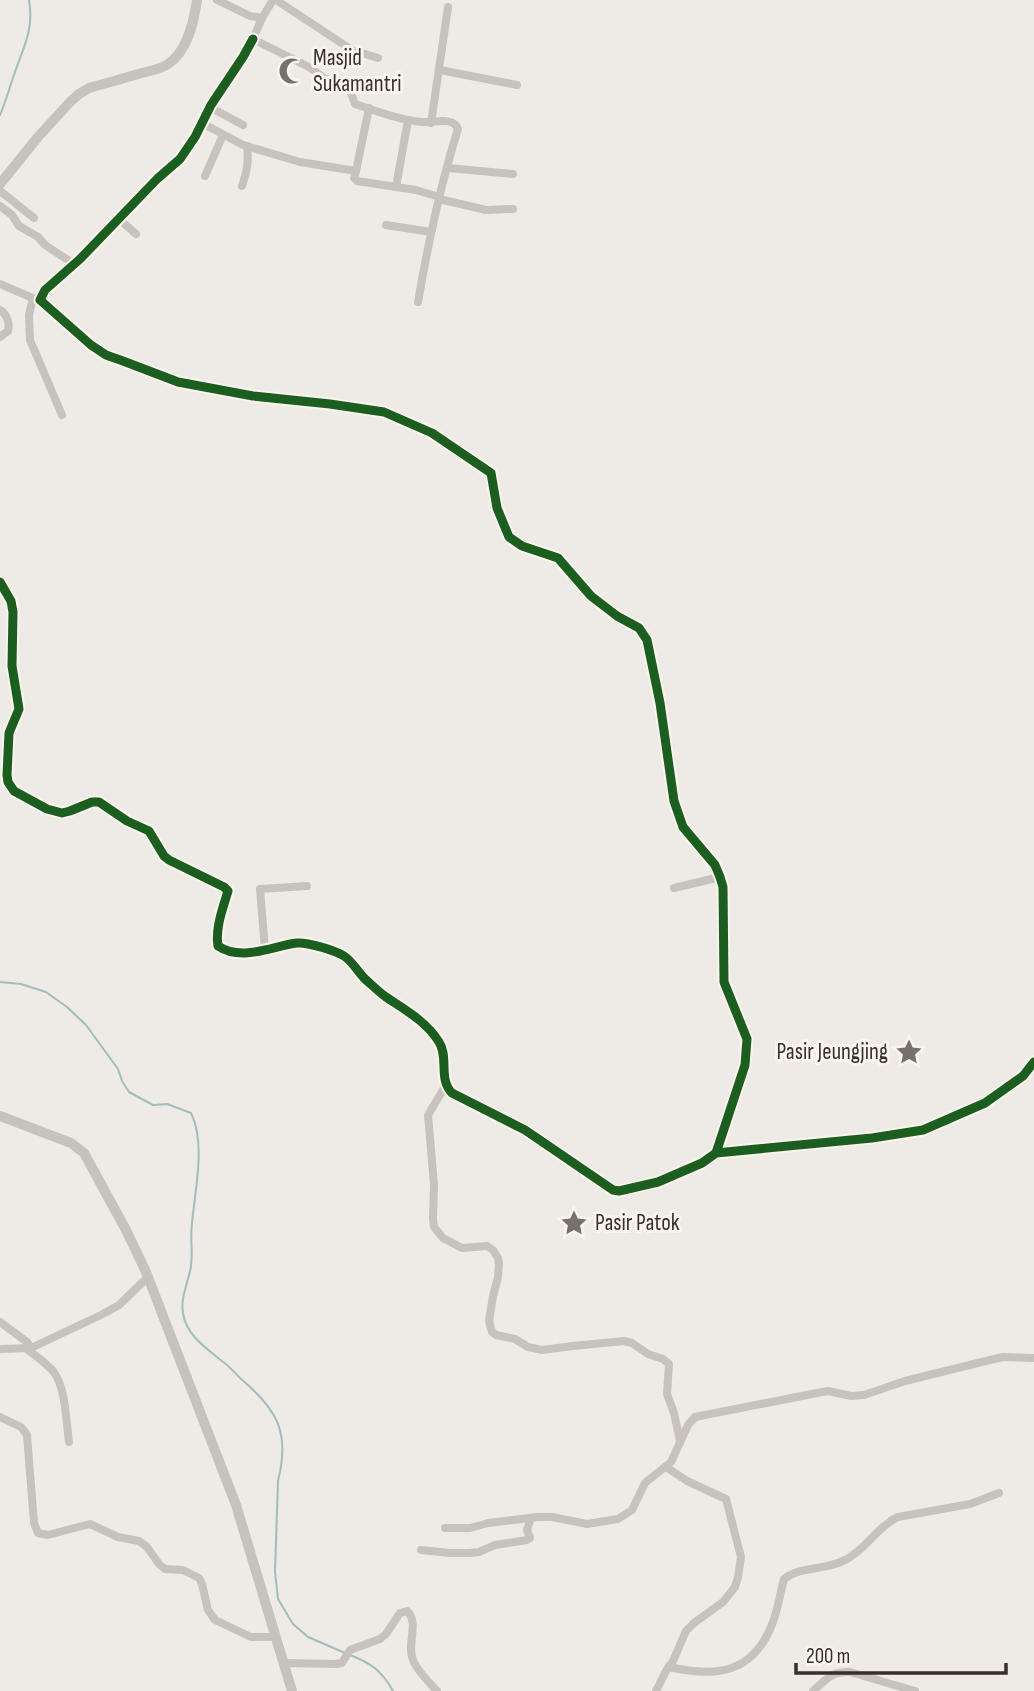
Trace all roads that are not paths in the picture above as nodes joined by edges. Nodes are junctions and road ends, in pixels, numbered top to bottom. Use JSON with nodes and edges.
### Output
{"nodes":[{"id":1,"x":197,"y":0,"type":"edge"},
{"id":2,"x":217,"y":0,"type":"edge"},
{"id":3,"x":275,"y":0,"type":"edge"},
{"id":4,"x":448,"y":7,"type":"dead end"},
{"id":5,"x":262,"y":18,"type":"junction"},
{"id":6,"x":253,"y":39,"type":"junction"},
{"id":7,"x":378,"y":58,"type":"dead end"},
{"id":8,"x":440,"y":70,"type":"junction"},
{"id":9,"x":517,"y":85,"type":"dead end"},
{"id":10,"x":210,"y":107,"type":"junction"},
{"id":11,"x":369,"y":108,"type":"junction"},
{"id":12,"x":408,"y":120,"type":"junction"},
{"id":13,"x":202,"y":123,"type":"junction"},
{"id":14,"x":431,"y":123,"type":"junction"},
{"id":15,"x":243,"y":125,"type":"dead end"},
{"id":16,"x":223,"y":135,"type":"junction"},
{"id":17,"x":247,"y":146,"type":"junction"},
{"id":18,"x":448,"y":168,"type":"junction"},
{"id":19,"x":356,"y":171,"type":"junction"},
{"id":20,"x":513,"y":174,"type":"dead end"},
{"id":21,"x":205,"y":176,"type":"dead end"},
{"id":22,"x":0,"y":184,"type":"edge"},
{"id":23,"x":242,"y":186,"type":"dead end"},
{"id":24,"x":396,"y":187,"type":"junction"},
{"id":25,"x":0,"y":191,"type":"edge"},
{"id":26,"x":439,"y":198,"type":"junction"},
{"id":27,"x":0,"y":206,"type":"edge"},
{"id":28,"x":513,"y":209,"type":"dead end"},
{"id":29,"x":34,"y":218,"type":"dead end"},
{"id":30,"x":119,"y":219,"type":"junction"},
{"id":31,"x":386,"y":225,"type":"dead end"},
{"id":32,"x":431,"y":232,"type":"junction"},
{"id":33,"x":136,"y":234,"type":"dead end"},
{"id":34,"x":74,"y":264,"type":"junction"},
{"id":35,"x":0,"y":284,"type":"edge"},
{"id":36,"x":37,"y":299,"type":"junction"},
{"id":37,"x":418,"y":302,"type":"dead end"},
{"id":38,"x":0,"y":310,"type":"edge"},
{"id":39,"x":0,"y":337,"type":"edge"},
{"id":40,"x":62,"y":415,"type":"dead end"},
{"id":41,"x":0,"y":582,"type":"edge"},
{"id":42,"x":720,"y":877,"type":"junction"},
{"id":43,"x":307,"y":886,"type":"dead end"},
{"id":44,"x":674,"y":888,"type":"dead end"},
{"id":45,"x":265,"y":950,"type":"junction"},
{"id":46,"x":1034,"y":1062,"type":"edge"},
{"id":47,"x":446,"y":1081,"type":"junction"},
{"id":48,"x":0,"y":1116,"type":"edge"},
{"id":49,"x":716,"y":1153,"type":"junction"},
{"id":50,"x":148,"y":1277,"type":"junction"},
{"id":51,"x":0,"y":1322,"type":"edge"},
{"id":52,"x":0,"y":1349,"type":"edge"},
{"id":53,"x":29,"y":1349,"type":"junction"},
{"id":54,"x":1034,"y":1358,"type":"edge"},
{"id":55,"x":0,"y":1417,"type":"edge"},
{"id":56,"x":69,"y":1442,"type":"dead end"},
{"id":57,"x":680,"y":1442,"type":"junction"},
{"id":58,"x":666,"y":1467,"type":"junction"},
{"id":59,"x":999,"y":1493,"type":"dead end"},
{"id":60,"x":531,"y":1518,"type":"junction"},
{"id":61,"x":445,"y":1528,"type":"dead end"},
{"id":62,"x":421,"y":1550,"type":"dead end"},
{"id":63,"x":276,"y":1637,"type":"junction"},
{"id":64,"x":284,"y":1663,"type":"junction"},
{"id":65,"x":669,"y":1667,"type":"junction"},
{"id":66,"x":292,"y":1691,"type":"edge"},
{"id":67,"x":437,"y":1691,"type":"edge"},
{"id":68,"x":656,"y":1691,"type":"edge"},
{"id":69,"x":813,"y":1691,"type":"edge"},
{"id":70,"x":915,"y":1691,"type":"edge"}],
"edges":[{"from":1,"to":22,"type":"street"},
{"from":2,"to":5,"type":"street"},
{"from":3,"to":5,"type":"street"},
{"from":3,"to":7,"type":"street"},
{"from":4,"to":8,"type":"street"},
{"from":5,"to":6,"type":"street"},
{"from":6,"to":10,"type":"street"},
{"from":6,"to":11,"type":"street"},
{"from":8,"to":9,"type":"street"},
{"from":8,"to":14,"type":"street"},
{"from":10,"to":13,"type":"street"},
{"from":10,"to":15,"type":"street"},
{"from":11,"to":12,"type":"street"},
{"from":11,"to":19,"type":"street"},
{"from":12,"to":14,"type":"street"},
{"from":12,"to":24,"type":"street"},
{"from":13,"to":16,"type":"street"},
{"from":13,"to":30,"type":"street"},
{"from":14,"to":18,"type":"street"},
{"from":16,"to":17,"type":"street"},
{"from":16,"to":21,"type":"street"},
{"from":17,"to":19,"type":"street"},
{"from":17,"to":23,"type":"street"},
{"from":18,"to":20,"type":"street"},
{"from":18,"to":26,"type":"street"},
{"from":19,"to":24,"type":"street"},
{"from":24,"to":26,"type":"street"},
{"from":25,"to":29,"type":"street"},
{"from":26,"to":28,"type":"street"},
{"from":26,"to":32,"type":"street"},
{"from":27,"to":34,"type":"street"},
{"from":30,"to":33,"type":"street"},
{"from":30,"to":34,"type":"street"},
{"from":31,"to":32,"type":"street"},
{"from":32,"to":37,"type":"street"},
{"from":34,"to":36,"type":"street"},
{"from":35,"to":36,"type":"street"},
{"from":36,"to":40,"type":"street"},
{"from":36,"to":42,"type":"street"},
{"from":38,"to":39,"type":"street"},
{"from":41,"to":45,"type":"street"},
{"from":42,"to":44,"type":"street"},
{"from":42,"to":49,"type":"street"},
{"from":43,"to":45,"type":"street"},
{"from":45,"to":47,"type":"street"},
{"from":46,"to":49,"type":"street"},
{"from":47,"to":49,"type":"street"},
{"from":47,"to":57,"type":"street"},
{"from":48,"to":50,"type":"street"},
{"from":50,"to":53,"type":"street"},
{"from":50,"to":63,"type":"street"},
{"from":51,"to":53,"type":"street"},
{"from":52,"to":53,"type":"street"},
{"from":53,"to":56,"type":"street"},
{"from":54,"to":57,"type":"street"},
{"from":55,"to":63,"type":"street"},
{"from":57,"to":58,"type":"street"},
{"from":58,"to":60,"type":"street"},
{"from":58,"to":65,"type":"street"},
{"from":59,"to":65,"type":"street"},
{"from":60,"to":61,"type":"street"},
{"from":60,"to":62,"type":"street"},
{"from":63,"to":64,"type":"street"},
{"from":64,"to":66,"type":"street"},
{"from":64,"to":67,"type":"street"},
{"from":65,"to":68,"type":"street"},
{"from":69,"to":70,"type":"street"}]}
